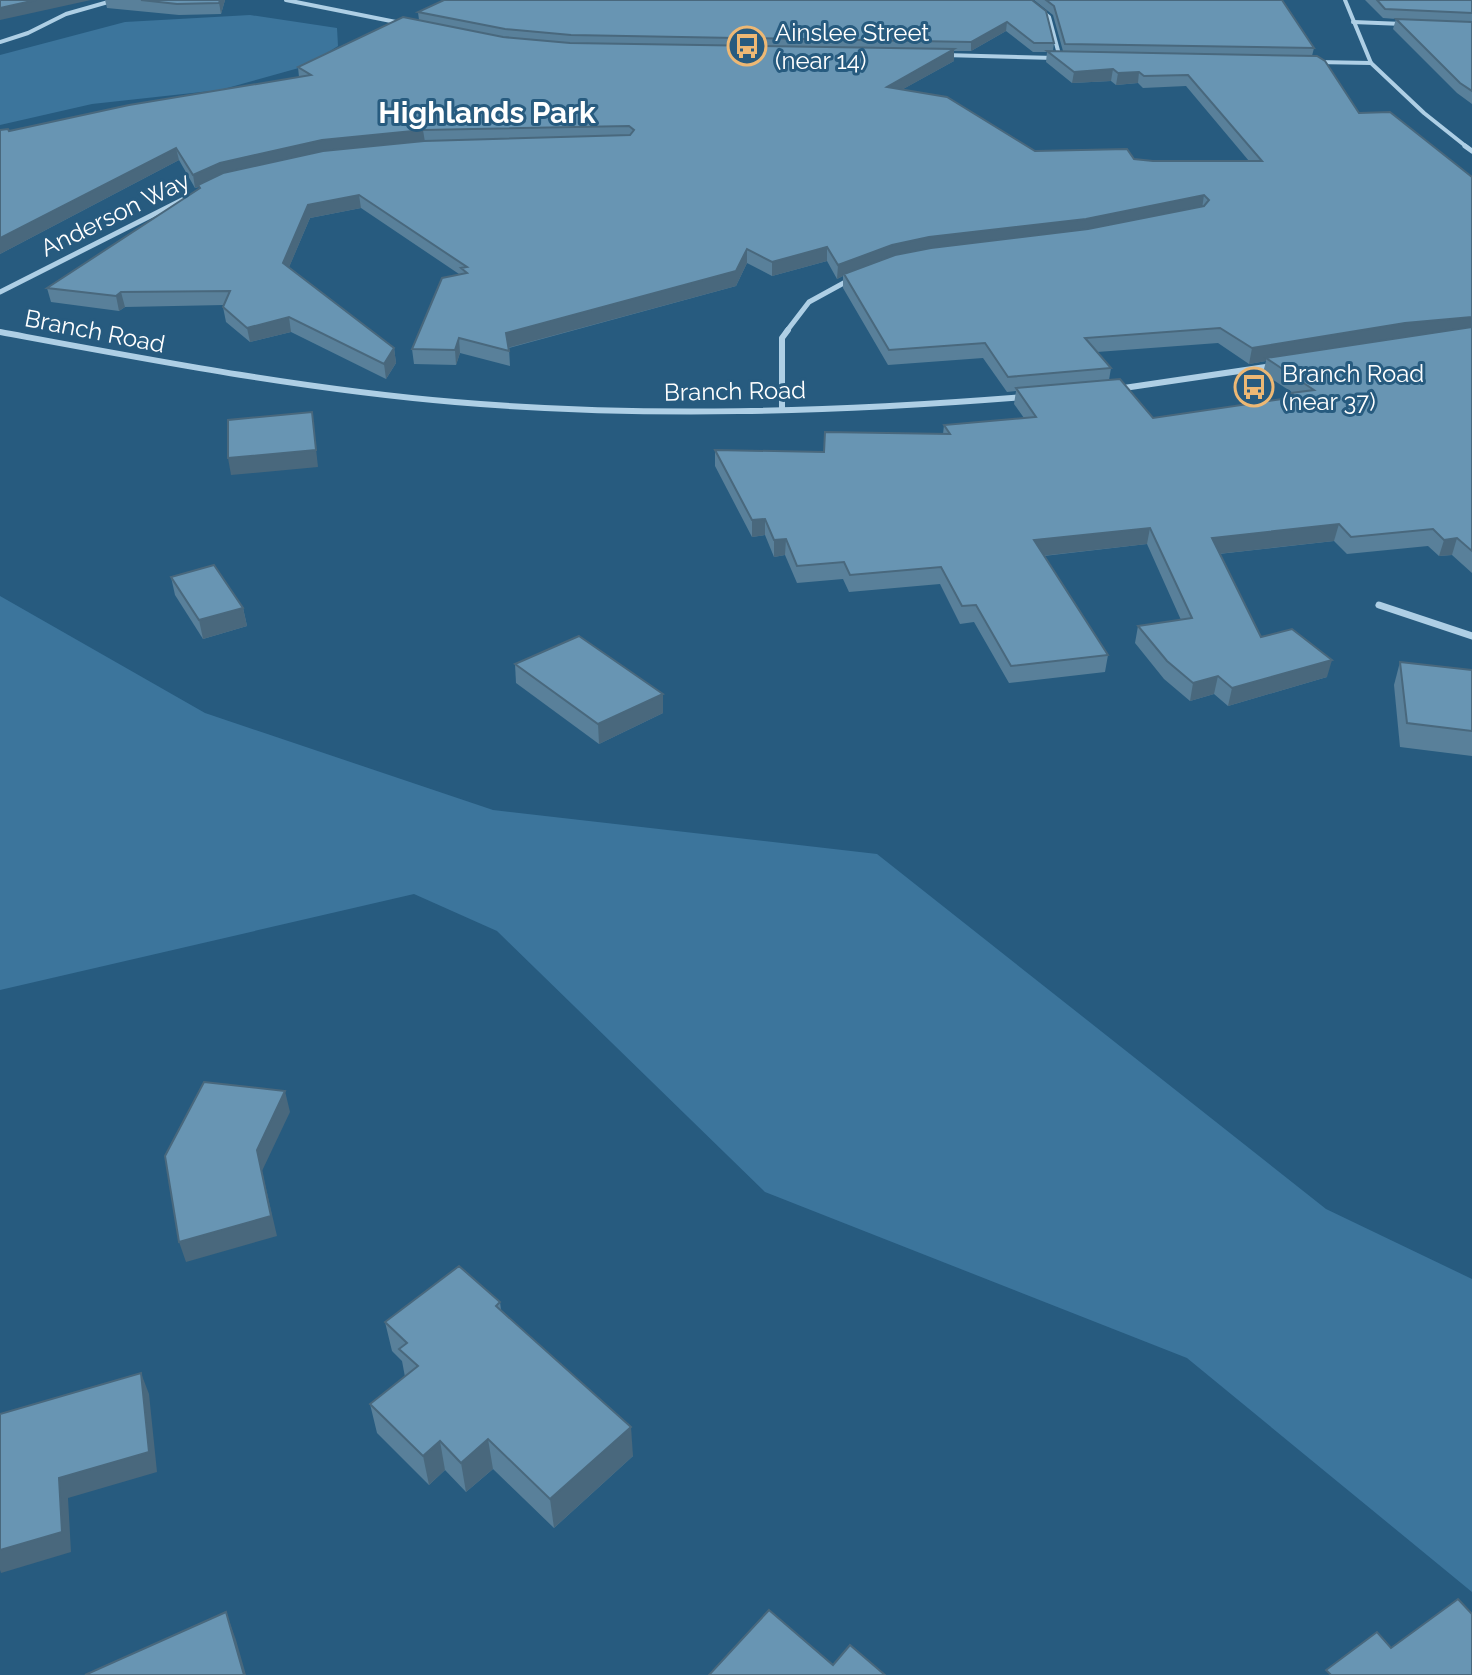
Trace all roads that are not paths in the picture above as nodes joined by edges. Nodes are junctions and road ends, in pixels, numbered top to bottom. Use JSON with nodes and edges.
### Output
{"nodes":[{"id":1,"x":115,"y":0,"type":"edge"},
{"id":2,"x":286,"y":0,"type":"edge"},
{"id":3,"x":1028,"y":0,"type":"edge"},
{"id":4,"x":1345,"y":0,"type":"edge"},
{"id":5,"x":1353,"y":22,"type":"junction"},
{"id":6,"x":409,"y":24,"type":"edge"},
{"id":7,"x":1413,"y":24,"type":"edge"},
{"id":8,"x":0,"y":42,"type":"edge"},
{"id":9,"x":943,"y":55,"type":"edge"},
{"id":10,"x":1309,"y":62,"type":"edge"},
{"id":11,"x":1371,"y":63,"type":"junction"},
{"id":12,"x":1472,"y":151,"type":"edge"},
{"id":13,"x":193,"y":195,"type":"edge"},
{"id":14,"x":865,"y":272,"type":"edge"},
{"id":15,"x":0,"y":292,"type":"edge"},
{"id":16,"x":0,"y":332,"type":"edge"},
{"id":17,"x":1280,"y":365,"type":"edge"},
{"id":18,"x":1106,"y":389,"type":"edge"},
{"id":19,"x":1031,"y":396,"type":"edge"},
{"id":20,"x":782,"y":408,"type":"junction"},
{"id":21,"x":1379,"y":605,"type":"dead end"},
{"id":22,"x":1472,"y":636,"type":"edge"}],
"edges":[{"from":1,"to":8,"type":"street"},
{"from":2,"to":6,"type":"street"},
{"from":3,"to":9,"type":"street"},
{"from":4,"to":5,"type":"street"},
{"from":5,"to":7,"type":"street"},
{"from":5,"to":11,"type":"street"},
{"from":10,"to":11,"type":"street"},
{"from":11,"to":12,"type":"street"},
{"from":13,"to":15,"type":"street","name":"Anderson Way"},
{"from":14,"to":20,"type":"street"},
{"from":16,"to":20,"type":"street","name":"Branch Road"},
{"from":17,"to":18,"type":"street"},
{"from":19,"to":20,"type":"street","name":"Branch Road"},
{"from":21,"to":22,"type":"street"}]}
